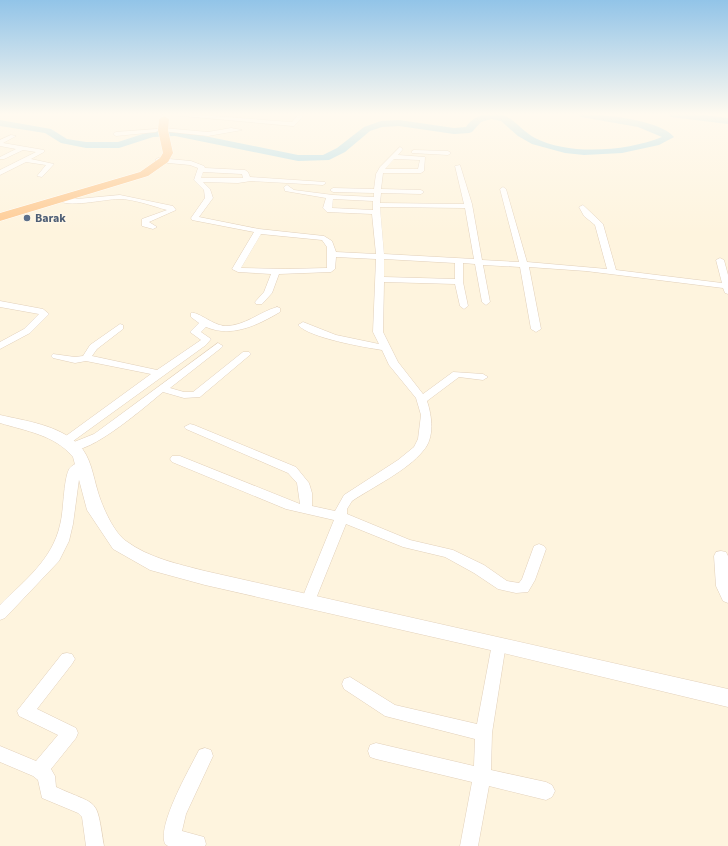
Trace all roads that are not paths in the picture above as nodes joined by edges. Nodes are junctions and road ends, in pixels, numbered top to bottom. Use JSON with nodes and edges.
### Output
{"nodes":[{"id":1,"x":11,"y":153,"type":"edge"},
{"id":2,"x":37,"y":153,"type":"edge"},
{"id":3,"x":168,"y":153,"type":"edge"},
{"id":4,"x":396,"y":153,"type":"edge"},
{"id":5,"x":410,"y":153,"type":"edge"},
{"id":6,"x":393,"y":157,"type":"junction"},
{"id":7,"x":2,"y":158,"type":"dead end"},
{"id":8,"x":410,"y":158,"type":"junction"},
{"id":9,"x":25,"y":160,"type":"junction"},
{"id":10,"x":161,"y":160,"type":"junction"},
{"id":11,"x":458,"y":166,"type":"dead end"},
{"id":12,"x":202,"y":170,"type":"junction"},
{"id":13,"x":381,"y":171,"type":"junction"},
{"id":14,"x":0,"y":173,"type":"edge"},
{"id":15,"x":40,"y":176,"type":"dead end"},
{"id":16,"x":252,"y":179,"type":"junction"},
{"id":17,"x":197,"y":180,"type":"junction"},
{"id":18,"x":323,"y":183,"type":"dead end"},
{"id":19,"x":287,"y":187,"type":"dead end"},
{"id":20,"x":503,"y":189,"type":"dead end"},
{"id":21,"x":421,"y":192,"type":"dead end"},
{"id":22,"x":322,"y":195,"type":"junction"},
{"id":23,"x":330,"y":197,"type":"junction"},
{"id":24,"x":59,"y":199,"type":"junction"},
{"id":25,"x":377,"y":199,"type":"junction"},
{"id":26,"x":468,"y":206,"type":"junction"},
{"id":27,"x":583,"y":207,"type":"dead end"},
{"id":28,"x":0,"y":217,"type":"edge"},
{"id":29,"x":153,"y":227,"type":"dead end"},
{"id":30,"x":259,"y":231,"type":"junction"},
{"id":31,"x":332,"y":254,"type":"junction"},
{"id":32,"x":380,"y":256,"type":"junction"},
{"id":33,"x":459,"y":260,"type":"junction"},
{"id":34,"x":720,"y":260,"type":"dead end"},
{"id":35,"x":478,"y":261,"type":"junction"},
{"id":36,"x":526,"y":264,"type":"junction"},
{"id":37,"x":276,"y":272,"type":"junction"},
{"id":38,"x":612,"y":272,"type":"junction"},
{"id":39,"x":380,"y":279,"type":"junction"},
{"id":40,"x":459,"y":282,"type":"junction"},
{"id":41,"x":727,"y":288,"type":"edge"},
{"id":42,"x":259,"y":302,"type":"dead end"},
{"id":43,"x":486,"y":302,"type":"dead end"},
{"id":44,"x":0,"y":304,"type":"edge"},
{"id":45,"x":464,"y":306,"type":"dead end"},
{"id":46,"x":277,"y":310,"type":"dead end"},
{"id":47,"x":194,"y":315,"type":"dead end"},
{"id":48,"x":204,"y":324,"type":"junction"},
{"id":49,"x":303,"y":325,"type":"dead end"},
{"id":50,"x":120,"y":327,"type":"dead end"},
{"id":51,"x":536,"y":329,"type":"dead end"},
{"id":52,"x":0,"y":346,"type":"edge"},
{"id":53,"x":218,"y":346,"type":"dead end"},
{"id":54,"x":385,"y":348,"type":"junction"},
{"id":55,"x":246,"y":354,"type":"dead end"},
{"id":56,"x":56,"y":356,"type":"dead end"},
{"id":57,"x":86,"y":358,"type":"junction"},
{"id":58,"x":158,"y":374,"type":"junction"},
{"id":59,"x":483,"y":377,"type":"dead end"},
{"id":60,"x":163,"y":389,"type":"junction"},
{"id":61,"x":422,"y":400,"type":"junction"},
{"id":62,"x":0,"y":420,"type":"edge"},
{"id":63,"x":190,"y":426,"type":"dead end"},
{"id":64,"x":69,"y":444,"type":"junction"},
{"id":65,"x":176,"y":459,"type":"dead end"},
{"id":66,"x":82,"y":465,"type":"junction"},
{"id":67,"x":306,"y":510,"type":"junction"},
{"id":68,"x":341,"y":517,"type":"junction"},
{"id":69,"x":540,"y":549,"type":"dead end"},
{"id":70,"x":721,"y":556,"type":"dead end"},
{"id":71,"x":728,"y":597,"type":"edge"},
{"id":72,"x":308,"y":601,"type":"junction"},
{"id":73,"x":0,"y":614,"type":"edge"},
{"id":74,"x":499,"y":644,"type":"junction"},
{"id":75,"x":67,"y":659,"type":"dead end"},
{"id":76,"x":350,"y":684,"type":"dead end"},
{"id":77,"x":728,"y":698,"type":"edge"},
{"id":78,"x":484,"y":733,"type":"junction"},
{"id":79,"x":376,"y":751,"type":"dead end"},
{"id":80,"x":0,"y":754,"type":"edge"},
{"id":81,"x":205,"y":756,"type":"dead end"},
{"id":82,"x":39,"y":770,"type":"junction"},
{"id":83,"x":482,"y":777,"type":"junction"},
{"id":84,"x":546,"y":791,"type":"dead end"},
{"id":85,"x":95,"y":846,"type":"edge"},
{"id":86,"x":196,"y":846,"type":"edge"},
{"id":87,"x":469,"y":846,"type":"edge"}],
"edges":[{"from":1,"to":7,"type":"street"},
{"from":2,"to":9,"type":"street"},
{"from":3,"to":10,"type":"highway"},
{"from":4,"to":6,"type":"street"},
{"from":5,"to":8,"type":"street"},
{"from":6,"to":8,"type":"street"},
{"from":6,"to":13,"type":"street"},
{"from":8,"to":13,"type":"street"},
{"from":9,"to":14,"type":"street"},
{"from":9,"to":15,"type":"street"},
{"from":10,"to":12,"type":"street"},
{"from":10,"to":24,"type":"highway"},
{"from":11,"to":26,"type":"street"},
{"from":12,"to":16,"type":"street"},
{"from":12,"to":17,"type":"street"},
{"from":13,"to":25,"type":"street"},
{"from":16,"to":17,"type":"street"},
{"from":16,"to":18,"type":"street"},
{"from":17,"to":30,"type":"street"},
{"from":19,"to":22,"type":"street"},
{"from":20,"to":36,"type":"street"},
{"from":21,"to":25,"type":"street"},
{"from":22,"to":23,"type":"street"},
{"from":22,"to":25,"type":"street"},
{"from":23,"to":25,"type":"street"},
{"from":23,"to":25,"type":"street"},
{"from":24,"to":28,"type":"highway"},
{"from":24,"to":29,"type":"street"},
{"from":25,"to":26,"type":"street"},
{"from":25,"to":32,"type":"street"},
{"from":26,"to":35,"type":"street"},
{"from":27,"to":38,"type":"street"},
{"from":30,"to":31,"type":"street"},
{"from":30,"to":37,"type":"street"},
{"from":31,"to":32,"type":"street"},
{"from":31,"to":37,"type":"street"},
{"from":32,"to":33,"type":"street"},
{"from":32,"to":39,"type":"street"},
{"from":33,"to":35,"type":"street"},
{"from":33,"to":40,"type":"street"},
{"from":34,"to":41,"type":"street"},
{"from":35,"to":36,"type":"street"},
{"from":35,"to":43,"type":"street"},
{"from":36,"to":38,"type":"street"},
{"from":36,"to":51,"type":"street"},
{"from":37,"to":42,"type":"street"},
{"from":38,"to":41,"type":"street"},
{"from":39,"to":40,"type":"street"},
{"from":39,"to":54,"type":"street"},
{"from":40,"to":45,"type":"street"},
{"from":44,"to":52,"type":"street"},
{"from":46,"to":48,"type":"street"},
{"from":47,"to":48,"type":"street"},
{"from":48,"to":58,"type":"street"},
{"from":49,"to":54,"type":"street"},
{"from":50,"to":57,"type":"street"},
{"from":53,"to":60,"type":"street"},
{"from":54,"to":61,"type":"street"},
{"from":55,"to":60,"type":"street"},
{"from":56,"to":57,"type":"street"},
{"from":57,"to":58,"type":"street"},
{"from":58,"to":64,"type":"street"},
{"from":59,"to":61,"type":"street"},
{"from":60,"to":64,"type":"street"},
{"from":61,"to":68,"type":"street"},
{"from":62,"to":64,"type":"street"},
{"from":63,"to":67,"type":"street"},
{"from":64,"to":66,"type":"street"},
{"from":65,"to":67,"type":"street"},
{"from":66,"to":72,"type":"street"},
{"from":66,"to":73,"type":"street"},
{"from":67,"to":68,"type":"street"},
{"from":68,"to":69,"type":"street"},
{"from":68,"to":72,"type":"street"},
{"from":70,"to":71,"type":"street"},
{"from":72,"to":74,"type":"street"},
{"from":74,"to":77,"type":"street"},
{"from":74,"to":78,"type":"street"},
{"from":75,"to":82,"type":"street"},
{"from":76,"to":78,"type":"street"},
{"from":78,"to":83,"type":"street"},
{"from":79,"to":83,"type":"street"},
{"from":80,"to":82,"type":"street"},
{"from":81,"to":86,"type":"street"},
{"from":82,"to":85,"type":"street"},
{"from":83,"to":84,"type":"street"},
{"from":83,"to":87,"type":"street"}]}
